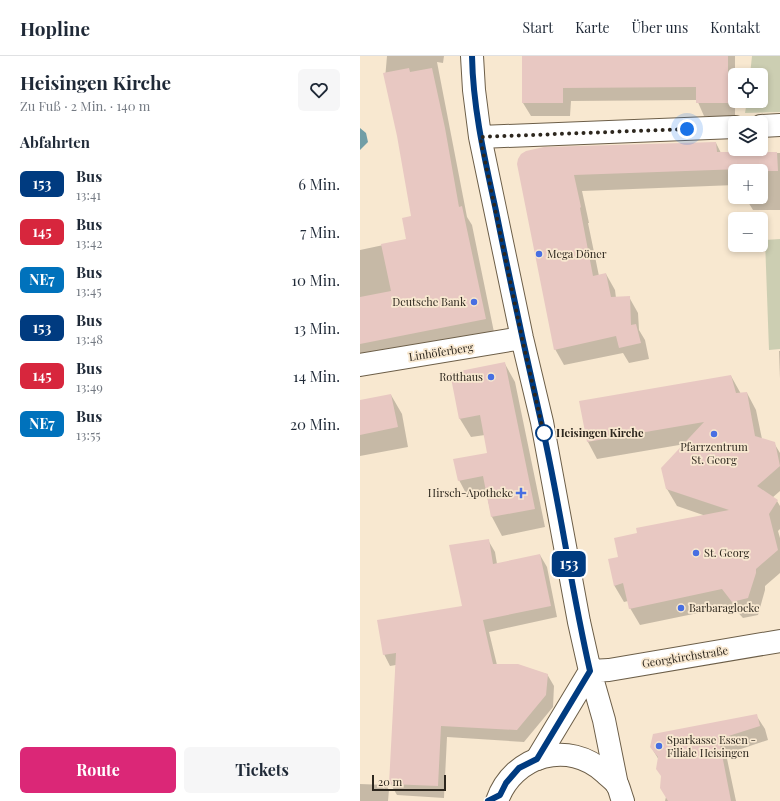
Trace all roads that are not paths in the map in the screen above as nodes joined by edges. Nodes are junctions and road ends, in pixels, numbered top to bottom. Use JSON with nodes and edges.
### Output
{"nodes":[{"id":1,"x":472,"y":56,"type":"edge"},
{"id":2,"x":780,"y":125,"type":"edge"},
{"id":3,"x":768,"y":126,"type":"edge"},
{"id":4,"x":728,"y":127,"type":"edge"},
{"id":5,"x":480,"y":137,"type":"junction"},
{"id":6,"x":522,"y":338,"type":"junction"},
{"id":7,"x":360,"y":365,"type":"edge"},
{"id":8,"x":780,"y":641,"type":"edge"},
{"id":9,"x":590,"y":671,"type":"junction"},
{"id":10,"x":537,"y":759,"type":"junction"},
{"id":11,"x":620,"y":793,"type":"edge"},
{"id":12,"x":495,"y":799,"type":"edge"}],
"edges":[{"from":1,"to":5,"type":"street"},
{"from":2,"to":3,"type":"street"},
{"from":4,"to":5,"type":"street"},
{"from":5,"to":6,"type":"street"},
{"from":6,"to":7,"type":"street","name":"Linhöferberg"},
{"from":6,"to":9,"type":"street"},
{"from":8,"to":9,"type":"street","name":"Georgkirchstraße"},
{"from":9,"to":10,"type":"street"},
{"from":9,"to":11,"type":"street"},
{"from":10,"to":11,"type":"street"},
{"from":10,"to":12,"type":"street"}]}
